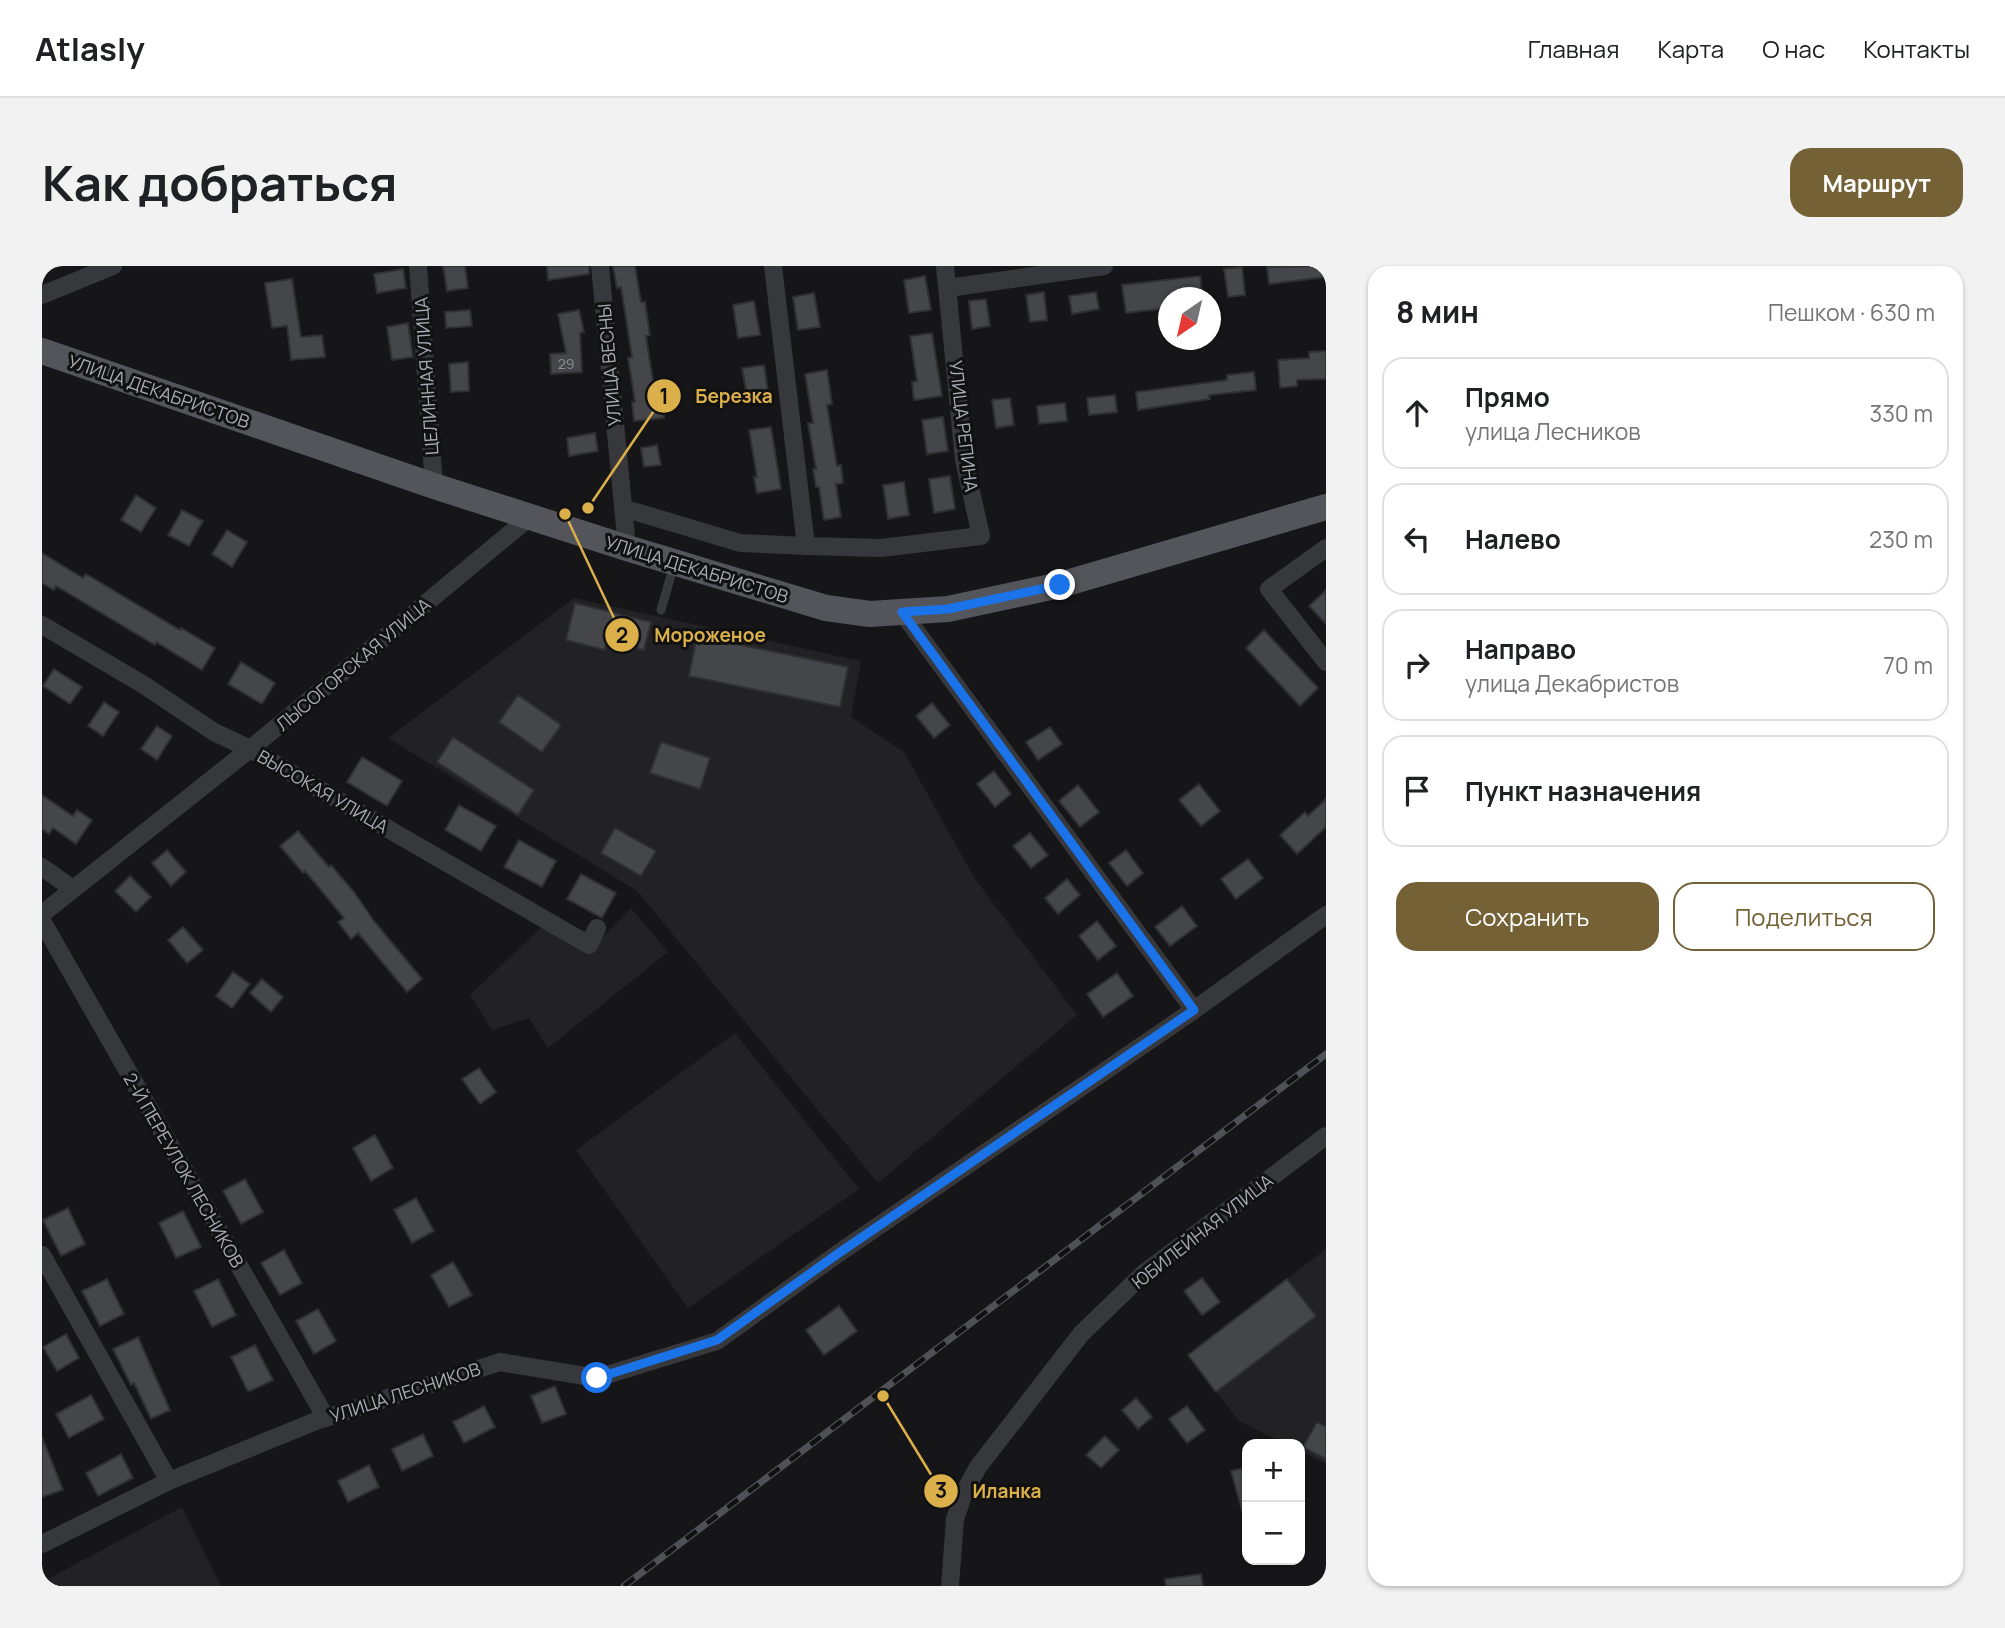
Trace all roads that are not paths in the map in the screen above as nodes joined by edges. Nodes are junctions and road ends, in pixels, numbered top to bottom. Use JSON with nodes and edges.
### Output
{"nodes":[{"id":1,"x":113,"y":266,"type":"edge"},
{"id":2,"x":418,"y":266,"type":"edge"},
{"id":3,"x":600,"y":266,"type":"edge"},
{"id":4,"x":773,"y":266,"type":"edge"},
{"id":5,"x":945,"y":266,"type":"edge"},
{"id":6,"x":1104,"y":266,"type":"edge"},
{"id":7,"x":948,"y":288,"type":"junction"},
{"id":8,"x":42,"y":295,"type":"edge"},
{"id":9,"x":42,"y":351,"type":"edge"},
{"id":10,"x":434,"y":486,"type":"junction"},
{"id":11,"x":1326,"y":507,"type":"edge"},
{"id":12,"x":623,"y":508,"type":"junction"},
{"id":13,"x":531,"y":516,"type":"junction"},
{"id":14,"x":806,"y":546,"type":"junction"},
{"id":15,"x":627,"y":548,"type":"junction"},
{"id":16,"x":1326,"y":548,"type":"edge"},
{"id":17,"x":674,"y":563,"type":"junction"},
{"id":18,"x":661,"y":611,"type":"dead end"},
{"id":19,"x":902,"y":612,"type":"junction"},
{"id":20,"x":42,"y":625,"type":"edge"},
{"id":21,"x":1326,"y":662,"type":"edge"},
{"id":22,"x":250,"y":749,"type":"junction"},
{"id":23,"x":42,"y":867,"type":"edge"},
{"id":24,"x":73,"y":888,"type":"junction"},
{"id":25,"x":42,"y":914,"type":"edge"},
{"id":26,"x":1326,"y":915,"type":"edge"},
{"id":27,"x":42,"y":921,"type":"edge"},
{"id":28,"x":597,"y":928,"type":"dead end"},
{"id":29,"x":1194,"y":1010,"type":"junction"},
{"id":30,"x":1326,"y":1136,"type":"edge"},
{"id":31,"x":42,"y":1255,"type":"edge"},
{"id":32,"x":326,"y":1418,"type":"junction"},
{"id":33,"x":169,"y":1481,"type":"junction"},
{"id":34,"x":42,"y":1544,"type":"edge"},
{"id":35,"x":950,"y":1586,"type":"edge"}],
"edges":[{"from":1,"to":8,"type":"street"},
{"from":2,"to":10,"type":"street","name":"ЦЕЛИННАЯ УЛИЦА"},
{"from":3,"to":12,"type":"street","name":"УЛИЦА ВЕСНЫ"},
{"from":4,"to":14,"type":"street"},
{"from":5,"to":7,"type":"street","name":"УЛИЦА РЕПИНА"},
{"from":6,"to":7,"type":"street"},
{"from":7,"to":14,"type":"street","name":"УЛИЦА РЕПИНА"},
{"from":9,"to":10,"type":"main road","name":"УЛИЦА ДЕКАБРИСТОВ"},
{"from":10,"to":13,"type":"main road","name":"УЛИЦА ДЕКАБРИСТОВ"},
{"from":11,"to":19,"type":"main road","name":"УЛИЦА ДЕКАБРИСТОВ"},
{"from":12,"to":14,"type":"street"},
{"from":12,"to":15,"type":"street","name":"УЛИЦА ВЕСНЫ"},
{"from":13,"to":15,"type":"main road","name":"УЛИЦА ДЕКАБРИСТОВ"},
{"from":13,"to":22,"type":"street","name":"ЛЫСОГОРСКАЯ УЛИЦА"},
{"from":15,"to":17,"type":"main road","name":"УЛИЦА ДЕКАБРИСТОВ"},
{"from":16,"to":21,"type":"street"},
{"from":17,"to":18,"type":"lane"},
{"from":17,"to":19,"type":"main road","name":"УЛИЦА ДЕКАБРИСТОВ"},
{"from":19,"to":29,"type":"street"},
{"from":20,"to":22,"type":"street","name":"ВЫСОКАЯ УЛИЦА"},
{"from":22,"to":24,"type":"street","name":"ЛЫСОГОРСКАЯ УЛИЦА"},
{"from":22,"to":28,"type":"street","name":"ВЫСОКАЯ УЛИЦА"},
{"from":23,"to":24,"type":"street"},
{"from":24,"to":25,"type":"street","name":"ЛЫСОГОРСКАЯ УЛИЦА"},
{"from":26,"to":29,"type":"street","name":"УЛИЦА ЛЕСНИКОВ"},
{"from":27,"to":32,"type":"street","name":"2-Й ПЕРЕУЛОК ЛЕСНИКОВ"},
{"from":29,"to":32,"type":"street","name":"УЛИЦА ЛЕСНИКОВ"},
{"from":30,"to":35,"type":"street","name":"ЮБИЛЕЙНАЯ УЛИЦА"},
{"from":31,"to":33,"type":"street"},
{"from":32,"to":33,"type":"street","name":"УЛИЦА ЛЕСНИКОВ"},
{"from":33,"to":34,"type":"street","name":"УЛИЦА ЛЕСНИКОВ"}]}
